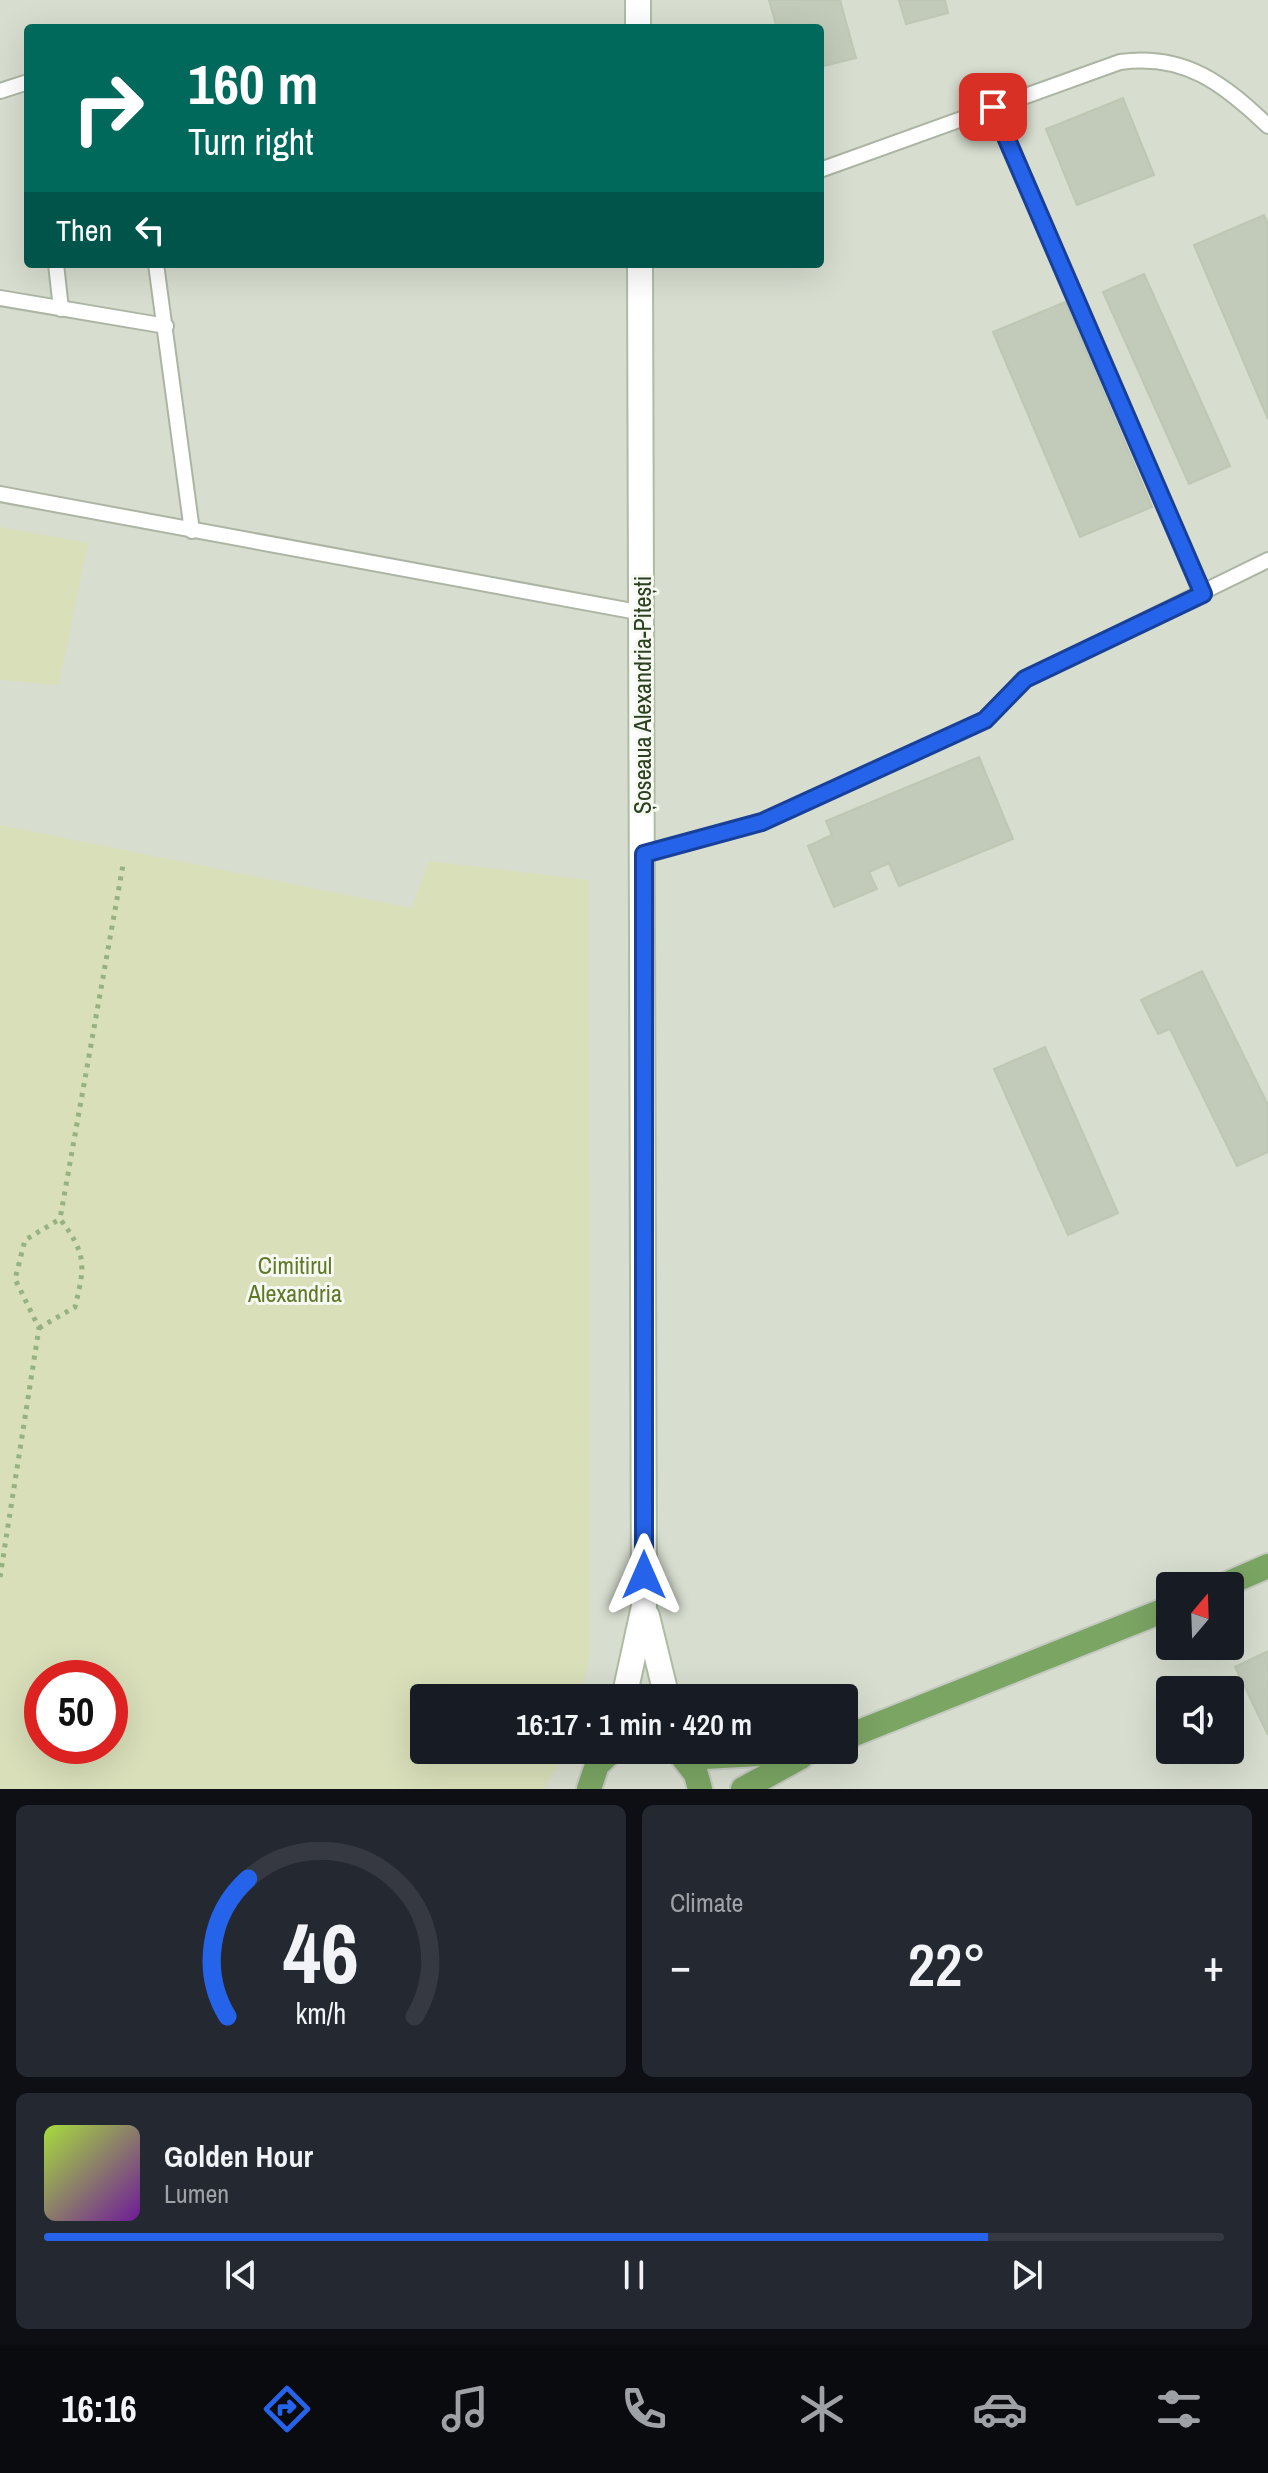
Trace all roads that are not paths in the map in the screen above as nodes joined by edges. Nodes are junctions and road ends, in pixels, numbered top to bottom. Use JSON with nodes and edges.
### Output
{"nodes":[{"id":1,"x":638,"y":0,"type":"edge"},
{"id":2,"x":638,"y":24,"type":"edge"},
{"id":3,"x":24,"y":83,"type":"edge"},
{"id":4,"x":0,"y":91,"type":"edge"},
{"id":5,"x":993,"y":107,"type":"junction"},
{"id":6,"x":1268,"y":126,"type":"edge"},
{"id":7,"x":824,"y":169,"type":"edge"},
{"id":8,"x":56,"y":268,"type":"edge"},
{"id":9,"x":157,"y":268,"type":"edge"},
{"id":10,"x":640,"y":268,"type":"edge"},
{"id":11,"x":0,"y":298,"type":"edge"},
{"id":12,"x":61,"y":309,"type":"junction"},
{"id":13,"x":166,"y":326,"type":"junction"},
{"id":14,"x":0,"y":494,"type":"edge"},
{"id":15,"x":192,"y":531,"type":"junction"},
{"id":16,"x":1268,"y":560,"type":"edge"},
{"id":17,"x":1203,"y":594,"type":"junction"},
{"id":18,"x":643,"y":613,"type":"junction"},
{"id":19,"x":644,"y":854,"type":"junction"},
{"id":20,"x":1268,"y":1566,"type":"edge"},
{"id":21,"x":1244,"y":1576,"type":"edge"},
{"id":22,"x":644,"y":1606,"type":"junction"},
{"id":23,"x":1156,"y":1614,"type":"edge"},
{"id":24,"x":627,"y":1684,"type":"edge"},
{"id":25,"x":664,"y":1684,"type":"edge"},
{"id":26,"x":858,"y":1732,"type":"edge"},
{"id":27,"x":598,"y":1764,"type":"edge"},
{"id":28,"x":688,"y":1764,"type":"edge"},
{"id":29,"x":787,"y":1764,"type":"edge"},
{"id":30,"x":589,"y":1789,"type":"edge"},
{"id":31,"x":700,"y":1789,"type":"edge"},
{"id":32,"x":743,"y":1789,"type":"edge"}],
"edges":[{"from":1,"to":2,"type":"main road"},
{"from":3,"to":4,"type":"lane"},
{"from":5,"to":6,"type":"lane"},
{"from":5,"to":7,"type":"lane"},
{"from":5,"to":17,"type":"lane"},
{"from":8,"to":12,"type":"lane"},
{"from":9,"to":13,"type":"lane"},
{"from":10,"to":18,"type":"main road","name":"Șoseaua Alexandria-Pitești"},
{"from":11,"to":12,"type":"lane"},
{"from":12,"to":13,"type":"lane"},
{"from":13,"to":15,"type":"lane"},
{"from":14,"to":15,"type":"lane"},
{"from":15,"to":18,"type":"lane"},
{"from":16,"to":17,"type":"lane"},
{"from":17,"to":19,"type":"lane"},
{"from":18,"to":19,"type":"main road","name":"Șoseaua Alexandria-Pitești"},
{"from":19,"to":22,"type":"main road","name":"Șoseaua Alexandria-Pitești"},
{"from":20,"to":21,"type":"main road"},
{"from":22,"to":24,"type":"main road","name":"Șoseaua Alexandria-Pitești"},
{"from":22,"to":25,"type":"main road","name":"Șoseaua Alexandria-Pitești"},
{"from":23,"to":26,"type":"main road"},
{"from":27,"to":30,"type":"main road"},
{"from":28,"to":31,"type":"main road"},
{"from":29,"to":32,"type":"main road"}]}
